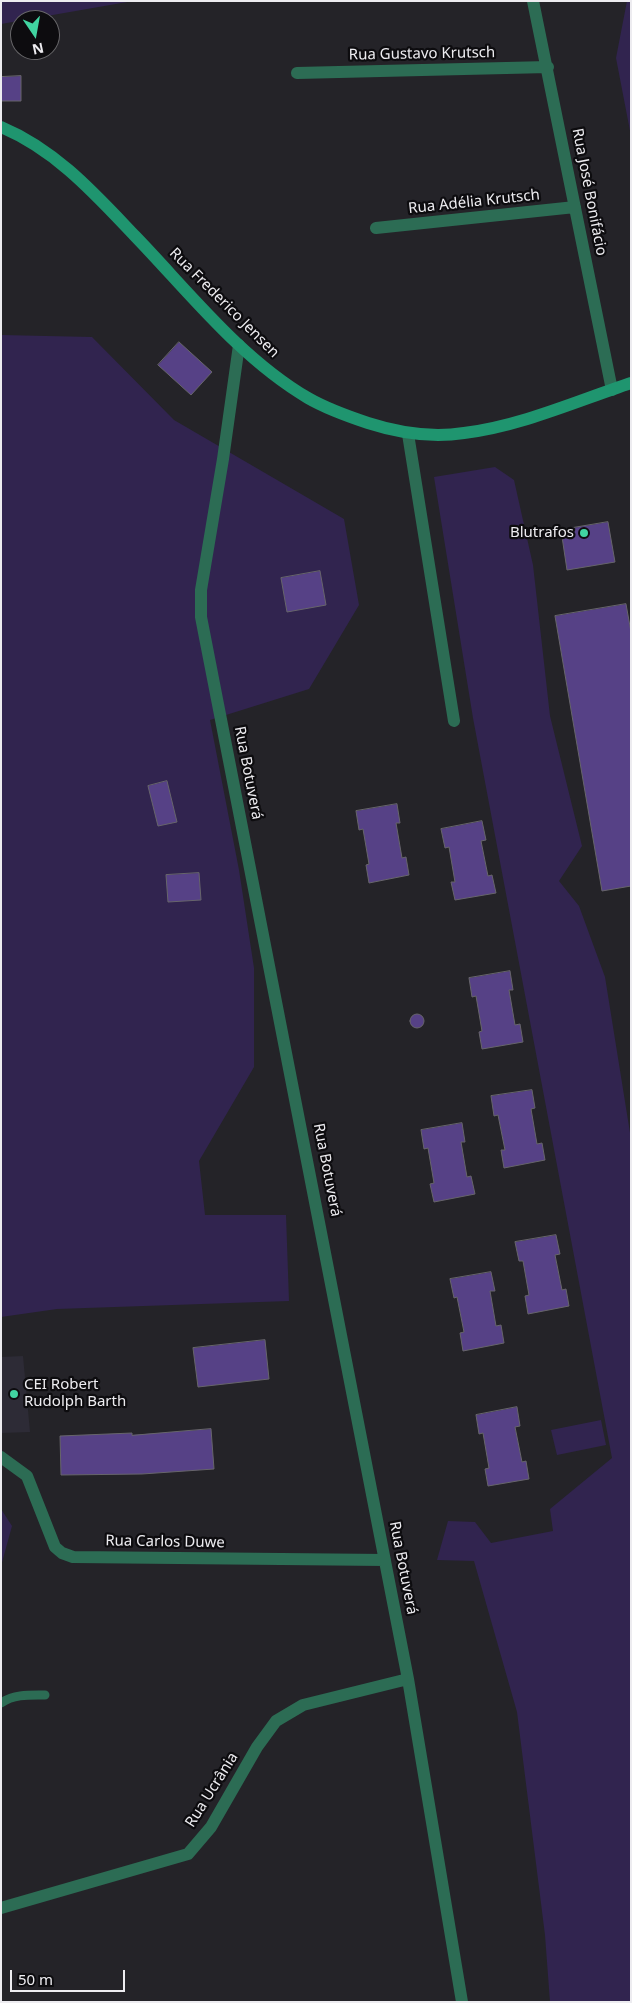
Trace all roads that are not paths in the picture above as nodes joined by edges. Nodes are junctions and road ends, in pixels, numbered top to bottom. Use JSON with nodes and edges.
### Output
{"nodes":[{"id":1,"x":533,"y":1,"type":"edge"},
{"id":2,"x":548,"y":67,"type":"junction"},
{"id":3,"x":297,"y":73,"type":"dead end"},
{"id":4,"x":1,"y":127,"type":"edge"},
{"id":5,"x":575,"y":207,"type":"junction"},
{"id":6,"x":376,"y":228,"type":"dead end"},
{"id":7,"x":239,"y":345,"type":"junction"},
{"id":8,"x":631,"y":383,"type":"edge"},
{"id":9,"x":612,"y":390,"type":"junction"},
{"id":10,"x":408,"y":434,"type":"junction"},
{"id":11,"x":454,"y":721,"type":"dead end"},
{"id":12,"x":1,"y":1457,"type":"edge"},
{"id":13,"x":385,"y":1560,"type":"junction"},
{"id":14,"x":408,"y":1679,"type":"junction"},
{"id":15,"x":45,"y":1695,"type":"dead end"},
{"id":16,"x":1,"y":1703,"type":"edge"},
{"id":17,"x":1,"y":1908,"type":"edge"},
{"id":18,"x":462,"y":2002,"type":"edge"}],
"edges":[{"from":1,"to":2,"type":"street","name":"Rua José Bonifácio"},
{"from":2,"to":3,"type":"street","name":"Rua Gustavo Krutsch"},
{"from":2,"to":5,"type":"street","name":"Rua José Bonifácio"},
{"from":4,"to":7,"type":"main road","name":"Rua Frederico Jensen"},
{"from":5,"to":6,"type":"street","name":"Rua Adélia Krutsch"},
{"from":5,"to":9,"type":"street","name":"Rua José Bonifácio"},
{"from":7,"to":10,"type":"main road","name":"Rua Frederico Jensen"},
{"from":7,"to":13,"type":"street","name":"Rua Botuverá"},
{"from":8,"to":9,"type":"main road","name":"Rua Frederico Jensen"},
{"from":9,"to":10,"type":"main road","name":"Rua Frederico Jensen"},
{"from":10,"to":11,"type":"street"},
{"from":12,"to":13,"type":"street","name":"Rua Carlos Duwe"},
{"from":13,"to":14,"type":"street","name":"Rua Botuverá"},
{"from":14,"to":17,"type":"street","name":"Rua Ucrânia"},
{"from":14,"to":18,"type":"street","name":"Rua Botuverá"},
{"from":15,"to":16,"type":"lane"}]}
